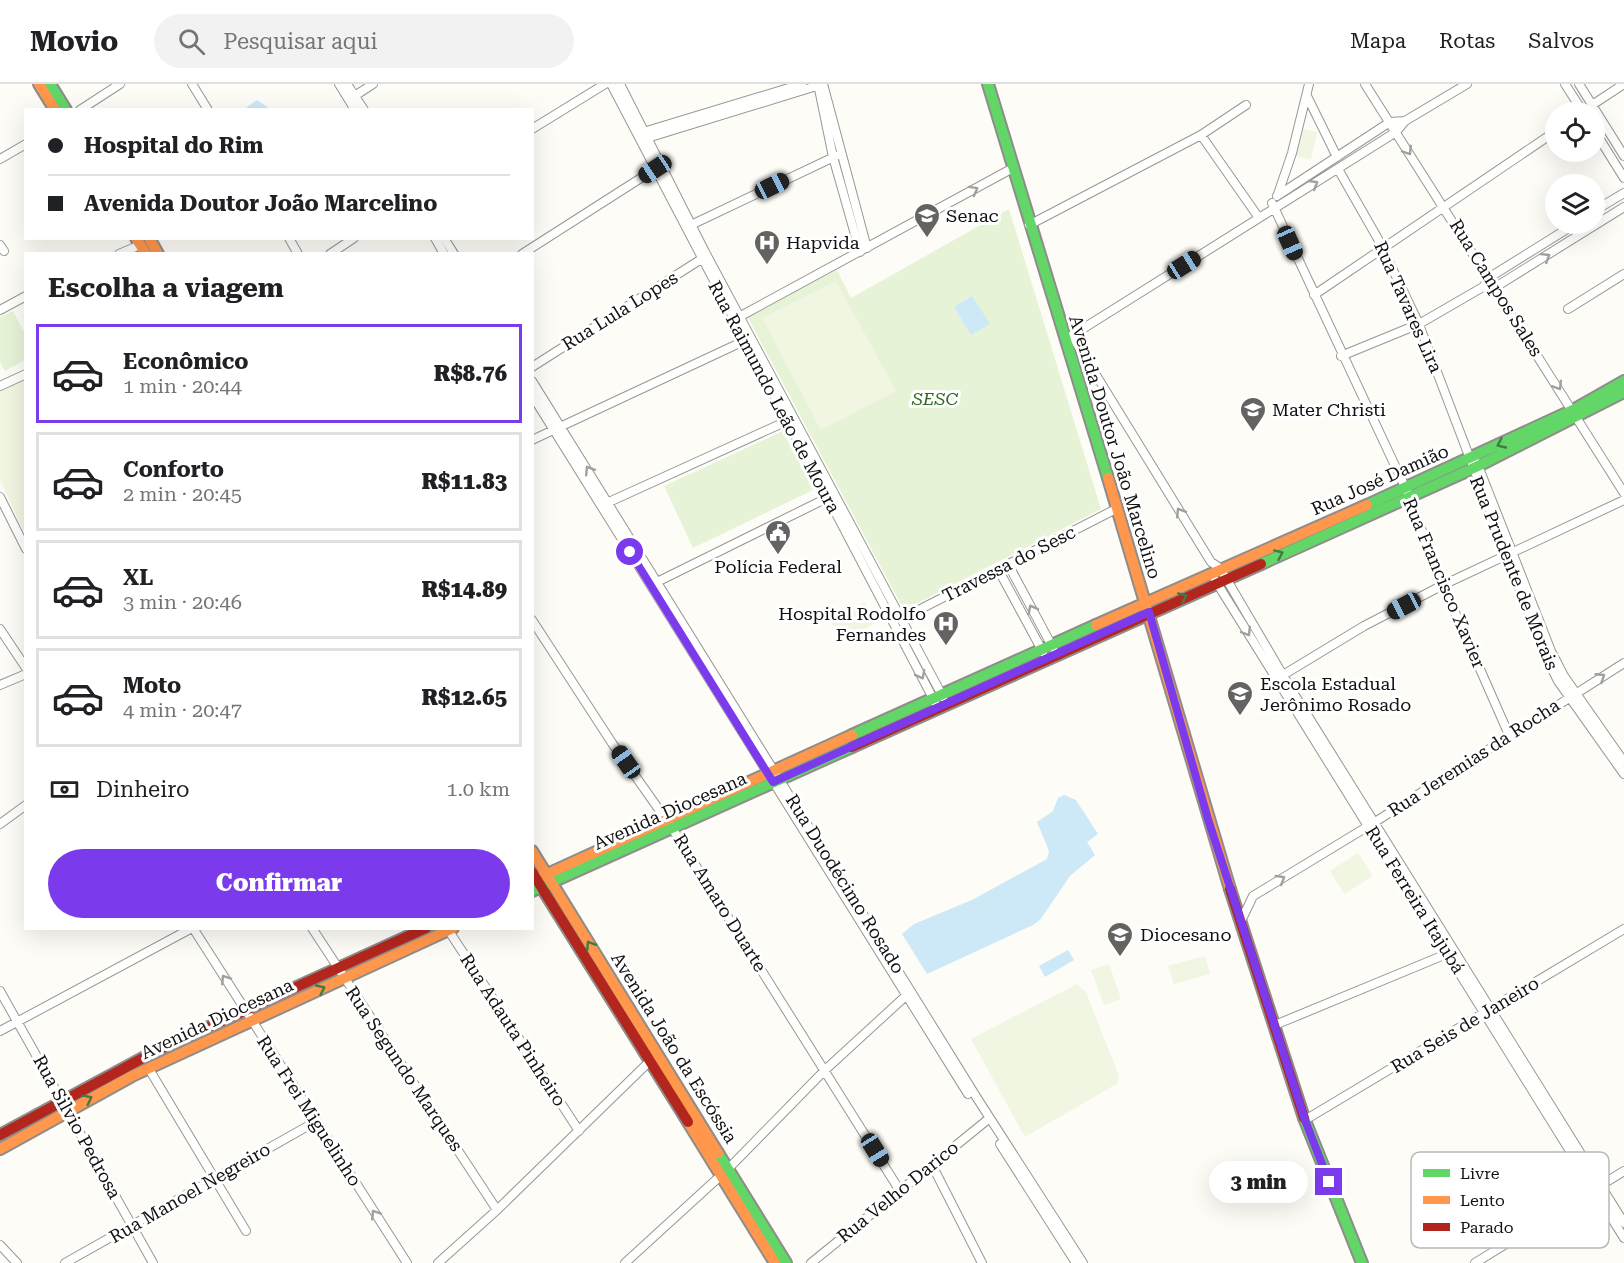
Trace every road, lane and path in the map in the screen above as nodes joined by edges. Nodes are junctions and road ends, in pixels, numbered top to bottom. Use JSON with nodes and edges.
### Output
{"nodes":[{"id":1,"x":39,"y":84,"type":"edge"},
{"id":2,"x":50,"y":84,"type":"edge"},
{"id":3,"x":120,"y":84,"type":"edge"},
{"id":4,"x":192,"y":84,"type":"edge"},
{"id":5,"x":339,"y":84,"type":"edge"},
{"id":6,"x":358,"y":84,"type":"edge"},
{"id":7,"x":374,"y":84,"type":"edge"},
{"id":8,"x":605,"y":84,"type":"edge"},
{"id":9,"x":611,"y":84,"type":"edge"},
{"id":10,"x":620,"y":84,"type":"edge"},
{"id":11,"x":802,"y":84,"type":"edge"},
{"id":12,"x":821,"y":84,"type":"edge"},
{"id":13,"x":987,"y":84,"type":"edge"},
{"id":14,"x":1309,"y":84,"type":"edge"},
{"id":15,"x":1365,"y":84,"type":"edge"},
{"id":16,"x":1467,"y":84,"type":"edge"},
{"id":17,"x":1565,"y":84,"type":"edge"},
{"id":18,"x":1579,"y":84,"type":"edge"},
{"id":19,"x":1624,"y":84,"type":"edge"},
{"id":20,"x":350,"y":92,"type":"edge"},
{"id":21,"x":1307,"y":96,"type":"junction"},
{"id":22,"x":1577,"y":102,"type":"edge"},
{"id":23,"x":1590,"y":102,"type":"edge"},
{"id":24,"x":1597,"y":102,"type":"edge"},
{"id":25,"x":1246,"y":105,"type":"dead end"},
{"id":26,"x":54,"y":108,"type":"edge"},
{"id":27,"x":65,"y":108,"type":"edge"},
{"id":28,"x":83,"y":108,"type":"edge"},
{"id":29,"x":207,"y":108,"type":"edge"},
{"id":30,"x":354,"y":108,"type":"edge"},
{"id":31,"x":362,"y":108,"type":"edge"},
{"id":32,"x":1406,"y":121,"type":"junction"},
{"id":33,"x":1390,"y":122,"type":"junction"},
{"id":34,"x":1605,"y":126,"type":"edge"},
{"id":35,"x":534,"y":128,"type":"edge"},
{"id":36,"x":1396,"y":132,"type":"junction"},
{"id":37,"x":1202,"y":135,"type":"junction"},
{"id":38,"x":642,"y":136,"type":"junction"},
{"id":39,"x":1545,"y":138,"type":"edge"},
{"id":40,"x":24,"y":145,"type":"edge"},
{"id":41,"x":1605,"y":148,"type":"edge"},
{"id":42,"x":837,"y":155,"type":"junction"},
{"id":43,"x":1624,"y":156,"type":"edge"},
{"id":44,"x":1336,"y":157,"type":"junction"},
{"id":45,"x":0,"y":159,"type":"edge"},
{"id":46,"x":1013,"y":168,"type":"junction"},
{"id":47,"x":655,"y":169,"type":"junction"},
{"id":48,"x":1338,"y":169,"type":"junction"},
{"id":49,"x":1624,"y":178,"type":"edge"},
{"id":50,"x":1624,"y":193,"type":"edge"},
{"id":51,"x":1275,"y":202,"type":"junction"},
{"id":52,"x":1605,"y":204,"type":"edge"},
{"id":53,"x":1444,"y":207,"type":"junction"},
{"id":54,"x":1624,"y":207,"type":"edge"},
{"id":55,"x":1262,"y":216,"type":"junction"},
{"id":56,"x":691,"y":225,"type":"junction"},
{"id":57,"x":1029,"y":225,"type":"junction"},
{"id":58,"x":1559,"y":234,"type":"edge"},
{"id":59,"x":351,"y":240,"type":"edge"},
{"id":60,"x":143,"y":244,"type":"edge"},
{"id":61,"x":1383,"y":248,"type":"junction"},
{"id":62,"x":863,"y":250,"type":"junction"},
{"id":63,"x":124,"y":252,"type":"edge"},
{"id":64,"x":333,"y":252,"type":"edge"},
{"id":65,"x":525,"y":252,"type":"edge"},
{"id":66,"x":704,"y":258,"type":"junction"},
{"id":67,"x":1624,"y":274,"type":"edge"},
{"id":68,"x":1490,"y":277,"type":"junction"},
{"id":69,"x":1483,"y":287,"type":"junction"},
{"id":70,"x":1496,"y":288,"type":"junction"},
{"id":71,"x":1314,"y":295,"type":"junction"},
{"id":72,"x":24,"y":297,"type":"edge"},
{"id":73,"x":1568,"y":309,"type":"dead end"},
{"id":74,"x":0,"y":310,"type":"edge"},
{"id":75,"x":736,"y":318,"type":"junction"},
{"id":76,"x":1419,"y":324,"type":"junction"},
{"id":77,"x":1068,"y":338,"type":"junction"},
{"id":78,"x":744,"y":341,"type":"junction"},
{"id":79,"x":1341,"y":356,"type":"junction"},
{"id":80,"x":534,"y":366,"type":"edge"},
{"id":81,"x":24,"y":375,"type":"edge"},
{"id":82,"x":1624,"y":381,"type":"edge"},
{"id":83,"x":534,"y":384,"type":"edge"},
{"id":84,"x":0,"y":386,"type":"edge"},
{"id":85,"x":1624,"y":392,"type":"edge"},
{"id":86,"x":534,"y":397,"type":"edge"},
{"id":87,"x":1575,"y":413,"type":"junction"},
{"id":88,"x":787,"y":421,"type":"junction"},
{"id":89,"x":559,"y":428,"type":"junction"},
{"id":90,"x":534,"y":439,"type":"edge"},
{"id":91,"x":1472,"y":460,"type":"junction"},
{"id":92,"x":1407,"y":492,"type":"junction"},
{"id":93,"x":1624,"y":493,"type":"edge"},
{"id":94,"x":0,"y":497,"type":"edge"},
{"id":95,"x":827,"y":498,"type":"junction"},
{"id":96,"x":1624,"y":500,"type":"edge"},
{"id":97,"x":609,"y":502,"type":"junction"},
{"id":98,"x":1116,"y":509,"type":"junction"},
{"id":99,"x":24,"y":545,"type":"edge"},
{"id":100,"x":1510,"y":556,"type":"junction"},
{"id":101,"x":1008,"y":564,"type":"junction"},
{"id":102,"x":998,"y":569,"type":"junction"},
{"id":103,"x":1217,"y":573,"type":"junction"},
{"id":104,"x":659,"y":581,"type":"junction"},
{"id":105,"x":1443,"y":585,"type":"junction"},
{"id":106,"x":1147,"y":607,"type":"junction"},
{"id":107,"x":901,"y":619,"type":"junction"},
{"id":108,"x":534,"y":623,"type":"edge"},
{"id":109,"x":0,"y":629,"type":"edge"},
{"id":110,"x":1049,"y":652,"type":"junction"},
{"id":111,"x":1624,"y":663,"type":"edge"},
{"id":112,"x":24,"y":666,"type":"edge"},
{"id":113,"x":24,"y":675,"type":"edge"},
{"id":114,"x":1283,"y":675,"type":"junction"},
{"id":115,"x":0,"y":685,"type":"edge"},
{"id":116,"x":1572,"y":695,"type":"junction"},
{"id":117,"x":940,"y":701,"type":"junction"},
{"id":118,"x":1509,"y":735,"type":"junction"},
{"id":119,"x":1624,"y":762,"type":"edge"},
{"id":120,"x":1624,"y":774,"type":"edge"},
{"id":121,"x":774,"y":776,"type":"junction"},
{"id":122,"x":24,"y":806,"type":"edge"},
{"id":123,"x":0,"y":824,"type":"edge"},
{"id":124,"x":669,"y":824,"type":"junction"},
{"id":125,"x":1372,"y":824,"type":"junction"},
{"id":126,"x":534,"y":860,"type":"edge"},
{"id":127,"x":539,"y":881,"type":"edge"},
{"id":128,"x":1242,"y":919,"type":"junction"},
{"id":129,"x":1624,"y":929,"type":"edge"},
{"id":130,"x":188,"y":930,"type":"edge"},
{"id":131,"x":193,"y":930,"type":"edge"},
{"id":132,"x":313,"y":930,"type":"edge"},
{"id":133,"x":422,"y":930,"type":"edge"},
{"id":134,"x":448,"y":930,"type":"edge"},
{"id":135,"x":451,"y":930,"type":"edge"},
{"id":136,"x":1449,"y":953,"type":"junction"},
{"id":137,"x":336,"y":968,"type":"junction"},
{"id":138,"x":344,"y":979,"type":"junction"},
{"id":139,"x":0,"y":991,"type":"edge"},
{"id":140,"x":909,"y":993,"type":"junction"},
{"id":141,"x":246,"y":1011,"type":"junction"},
{"id":142,"x":1488,"y":1011,"type":"junction"},
{"id":143,"x":17,"y":1021,"type":"junction"},
{"id":144,"x":252,"y":1022,"type":"junction"},
{"id":145,"x":1275,"y":1025,"type":"junction"},
{"id":146,"x":0,"y":1031,"type":"edge"},
{"id":147,"x":651,"y":1060,"type":"junction"},
{"id":148,"x":127,"y":1065,"type":"junction"},
{"id":149,"x":149,"y":1069,"type":"junction"},
{"id":150,"x":825,"y":1070,"type":"junction"},
{"id":151,"x":132,"y":1076,"type":"junction"},
{"id":152,"x":60,"y":1099,"type":"junction"},
{"id":153,"x":66,"y":1110,"type":"junction"},
{"id":154,"x":1305,"y":1120,"type":"junction"},
{"id":155,"x":986,"y":1121,"type":"junction"},
{"id":156,"x":315,"y":1122,"type":"junction"},
{"id":157,"x":579,"y":1131,"type":"junction"},
{"id":158,"x":0,"y":1135,"type":"edge"},
{"id":159,"x":0,"y":1149,"type":"edge"},
{"id":160,"x":1576,"y":1152,"type":"edge"},
{"id":161,"x":932,"y":1165,"type":"junction"},
{"id":162,"x":725,"y":1171,"type":"junction"},
{"id":163,"x":1624,"y":1171,"type":"edge"},
{"id":164,"x":214,"y":1178,"type":"junction"},
{"id":165,"x":1609,"y":1180,"type":"edge"},
{"id":166,"x":900,"y":1191,"type":"junction"},
{"id":167,"x":1609,"y":1202,"type":"edge"},
{"id":168,"x":1609,"y":1209,"type":"edge"},
{"id":169,"x":497,"y":1210,"type":"junction"},
{"id":170,"x":1624,"y":1223,"type":"edge"},
{"id":171,"x":133,"y":1227,"type":"junction"},
{"id":172,"x":246,"y":1231,"type":"dead end"},
{"id":173,"x":1624,"y":1238,"type":"edge"},
{"id":174,"x":0,"y":1245,"type":"edge"},
{"id":175,"x":1499,"y":1248,"type":"edge"},
{"id":176,"x":17,"y":1263,"type":"edge"},
{"id":177,"x":65,"y":1263,"type":"edge"},
{"id":178,"x":153,"y":1263,"type":"edge"},
{"id":179,"x":408,"y":1263,"type":"edge"},
{"id":180,"x":438,"y":1263,"type":"edge"},
{"id":181,"x":625,"y":1263,"type":"edge"},
{"id":182,"x":776,"y":1263,"type":"edge"},
{"id":183,"x":786,"y":1263,"type":"edge"},
{"id":184,"x":811,"y":1263,"type":"edge"},
{"id":185,"x":982,"y":1263,"type":"edge"},
{"id":186,"x":1076,"y":1263,"type":"edge"},
{"id":187,"x":1083,"y":1263,"type":"edge"},
{"id":188,"x":1362,"y":1263,"type":"edge"},
{"id":189,"x":1475,"y":1263,"type":"edge"}],
"edges":[{"from":1,"to":26,"type":"street"},
{"from":2,"to":27,"type":"street"},
{"from":3,"to":28,"type":"street"},
{"from":4,"to":29,"type":"street"},
{"from":5,"to":20,"type":"street"},
{"from":6,"to":20,"type":"street"},
{"from":7,"to":20,"type":"street"},
{"from":8,"to":35,"type":"street"},
{"from":9,"to":38,"type":"street","name":"Rua Raimundo Leão de Moura"},
{"from":10,"to":38,"type":"street","name":"Rua Raimundo Leão de Moura"},
{"from":11,"to":38,"type":"street"},
{"from":12,"to":38,"type":"street"},
{"from":12,"to":42,"type":"street"},
{"from":13,"to":46,"type":"street","name":"Avenida Doutor João Marcelino"},
{"from":14,"to":21,"type":"street"},
{"from":15,"to":33,"type":"street","name":"Rua Campos Sales"},
{"from":16,"to":32,"type":"street"},
{"from":17,"to":22,"type":"street"},
{"from":18,"to":23,"type":"street"},
{"from":19,"to":24,"type":"street"},
{"from":20,"to":30,"type":"street"},
{"from":20,"to":31,"type":"street"},
{"from":21,"to":44,"type":"street"},
{"from":21,"to":51,"type":"street"},
{"from":25,"to":37,"type":"street"},
{"from":32,"to":33,"type":"street"},
{"from":32,"to":36,"type":"street"},
{"from":33,"to":36,"type":"street","name":"Rua Campos Sales"},
{"from":33,"to":44,"type":"street"},
{"from":34,"to":43,"type":"street"},
{"from":36,"to":48,"type":"street"},
{"from":36,"to":53,"type":"street","name":"Rua Campos Sales","one_way":true},
{"from":37,"to":55,"type":"street"},
{"from":37,"to":57,"type":"street"},
{"from":38,"to":47,"type":"street","name":"Rua Raimundo Leão de Moura"},
{"from":38,"to":56,"type":"street","name":"Rua Raimundo Leão de Moura"},
{"from":39,"to":53,"type":"street"},
{"from":40,"to":45,"type":"street"},
{"from":41,"to":49,"type":"street"},
{"from":42,"to":56,"type":"street"},
{"from":42,"to":62,"type":"street"},
{"from":44,"to":51,"type":"street"},
{"from":46,"to":57,"type":"street","name":"Avenida Doutor João Marcelino"},
{"from":62,"to":46,"type":"street","one_way":true},
{"from":47,"to":65,"type":"street"},
{"from":47,"to":66,"type":"street","name":"Rua Raimundo Leão de Moura"},
{"from":51,"to":48,"type":"street","one_way":true},
{"from":48,"to":61,"type":"street","name":"Rua Tavares Lira"},
{"from":50,"to":52,"type":"street"},
{"from":51,"to":55,"type":"street"},
{"from":51,"to":71,"type":"street","name":"Rua Francisco Xavier"},
{"from":53,"to":61,"type":"street"},
{"from":53,"to":68,"type":"street","name":"Rua Campos Sales"},
{"from":70,"to":54,"type":"street","one_way":true},
{"from":55,"to":77,"type":"street"},
{"from":56,"to":66,"type":"street","name":"Rua Raimundo Leão de Moura"},
{"from":57,"to":77,"type":"street","name":"Avenida Doutor João Marcelino"},
{"from":58,"to":68,"type":"street"},
{"from":59,"to":64,"type":"street"},
{"from":60,"to":63,"type":"street"},
{"from":61,"to":71,"type":"street"},
{"from":61,"to":76,"type":"street","name":"Rua Tavares Lira"},
{"from":62,"to":75,"type":"street"},
{"from":66,"to":75,"type":"street","name":"Rua Raimundo Leão de Moura"},
{"from":66,"to":80,"type":"street","name":"Rua Lula Lopes"},
{"from":67,"to":73,"type":"street"},
{"from":68,"to":69,"type":"street"},
{"from":68,"to":70,"type":"street","name":"Rua Campos Sales"},
{"from":69,"to":70,"type":"street"},
{"from":69,"to":76,"type":"street"},
{"from":70,"to":87,"type":"street","name":"Rua Campos Sales","one_way":true},
{"from":71,"to":79,"type":"street","name":"Rua Francisco Xavier"},
{"from":72,"to":74,"type":"street"},
{"from":75,"to":78,"type":"street","name":"Rua Raimundo Leão de Moura"},
{"from":75,"to":107,"type":"street","name":"Rua Raimundo Leão de Moura"},
{"from":76,"to":79,"type":"street"},
{"from":76,"to":91,"type":"street","name":"Rua Tavares Lira"},
{"from":77,"to":98,"type":"street","name":"Avenida Doutor João Marcelino"},
{"from":103,"to":77,"type":"street","name":"Rua Ferreira Itajubá","one_way":true},
{"from":78,"to":88,"type":"street","name":"Rua Raimundo Leão de Moura"},
{"from":78,"to":89,"type":"street"},
{"from":79,"to":92,"type":"street","name":"Rua Francisco Xavier"},
{"from":81,"to":84,"type":"street"},
{"from":82,"to":87,"type":"street","name":"Rua José Damião"},
{"from":83,"to":89,"type":"street","name":"Rua Duodécimo Rosado"},
{"from":85,"to":87,"type":"street","name":"Rua José Damião"},
{"from":86,"to":89,"type":"street","name":"Rua Duodécimo Rosado"},
{"from":87,"to":91,"type":"street","name":"Rua José Damião"},
{"from":87,"to":93,"type":"street","name":"Rua Campos Sales"},
{"from":88,"to":95,"type":"street","name":"Rua Raimundo Leão de Moura"},
{"from":88,"to":97,"type":"street"},
{"from":89,"to":90,"type":"street"},
{"from":97,"to":89,"type":"street","name":"Rua Duodécimo Rosado","one_way":true},
{"from":89,"to":121,"type":"street","name":"Rua Duodécimo Rosado"},
{"from":91,"to":92,"type":"street","name":"Rua José Damião"},
{"from":91,"to":100,"type":"street","name":"Rua Prudente de Morais"},
{"from":92,"to":103,"type":"street","name":"Rua José Damião"},
{"from":92,"to":105,"type":"street","name":"Rua Francisco Xavier"},
{"from":94,"to":99,"type":"street"},
{"from":95,"to":104,"type":"street"},
{"from":95,"to":117,"type":"street","name":"Rua Raimundo Leão de Moura","one_way":true},
{"from":96,"to":100,"type":"street"},
{"from":97,"to":104,"type":"street","name":"Rua Duodécimo Rosado"},
{"from":98,"to":101,"type":"street","name":"Travessa do Sesc"},
{"from":98,"to":106,"type":"street","name":"Avenida Doutor João Marcelino"},
{"from":100,"to":105,"type":"street"},
{"from":100,"to":116,"type":"street","name":"Rua Prudente de Morais"},
{"from":101,"to":102,"type":"street","name":"Travessa do Sesc"},
{"from":110,"to":101,"type":"street","one_way":true},
{"from":102,"to":107,"type":"street","name":"Travessa do Sesc"},
{"from":102,"to":110,"type":"street"},
{"from":103,"to":106,"type":"street","name":"Rua José Damião"},
{"from":103,"to":114,"type":"street","name":"Rua Ferreira Itajubá"},
{"from":103,"to":125,"type":"street","name":"Rua Ferreira Itajubá","one_way":true},
{"from":104,"to":121,"type":"street","name":"Rua Duodécimo Rosado"},
{"from":105,"to":114,"type":"street"},
{"from":105,"to":118,"type":"street","name":"Rua Francisco Xavier"},
{"from":106,"to":110,"type":"street","name":"Avenida Diocesana"},
{"from":106,"to":128,"type":"street","name":"Avenida Doutor João Marcelino"},
{"from":107,"to":117,"type":"street","name":"Rua Raimundo Leão de Moura"},
{"from":108,"to":124,"type":"street","name":"Rua Amaro Duarte"},
{"from":109,"to":112,"type":"street"},
{"from":110,"to":117,"type":"street","name":"Avenida Diocesana"},
{"from":116,"to":111,"type":"street","name":"Rua Jeremias da Rocha","one_way":true},
{"from":113,"to":115,"type":"street"},
{"from":114,"to":125,"type":"street","name":"Rua Ferreira Itajubá"},
{"from":116,"to":118,"type":"street","name":"Rua Jeremias da Rocha"},
{"from":116,"to":119,"type":"street","name":"Rua Prudente de Morais"},
{"from":116,"to":120,"type":"street","name":"Rua Prudente de Morais"},
{"from":117,"to":121,"type":"street","name":"Avenida Diocesana"},
{"from":118,"to":125,"type":"street","name":"Rua Jeremias da Rocha"},
{"from":121,"to":124,"type":"street","name":"Avenida Diocesana"},
{"from":121,"to":140,"type":"street","name":"Rua Duodécimo Rosado"},
{"from":122,"to":123,"type":"street"},
{"from":124,"to":127,"type":"street","name":"Avenida Diocesana"},
{"from":124,"to":150,"type":"street","name":"Rua Amaro Duarte"},
{"from":128,"to":125,"type":"street","name":"Rua Jeremias da Rocha","one_way":true},
{"from":125,"to":136,"type":"street","name":"Rua Ferreira Itajubá"},
{"from":125,"to":142,"type":"street","name":"Rua Ferreira Itajubá"},
{"from":126,"to":127,"type":"street","name":"Avenida João da Escóssia"},
{"from":127,"to":147,"type":"street","name":"Avenida João da Escóssia"},
{"from":162,"to":127,"type":"street","name":"Avenida João da Escóssia","one_way":true},
{"from":128,"to":145,"type":"street","name":"Avenida Doutor João Marcelino"},
{"from":129,"to":142,"type":"street","name":"Rua Seis de Janeiro"},
{"from":130,"to":143,"type":"street"},
{"from":141,"to":131,"type":"street","name":"Rua Frei Miguelinho","one_way":true},
{"from":132,"to":137,"type":"street","name":"Rua Segundo Marques"},
{"from":133,"to":137,"type":"street","name":"Avenida Diocesana"},
{"from":134,"to":138,"type":"street","name":"Avenida Diocesana"},
{"from":135,"to":157,"type":"street","name":"Rua Adauta Pinheiro"},
{"from":136,"to":142,"type":"street","name":"Rua Ferreira Itajubá"},
{"from":136,"to":145,"type":"street"},
{"from":137,"to":138,"type":"street","name":"Rua Segundo Marques"},
{"from":137,"to":141,"type":"street","name":"Avenida Diocesana"},
{"from":144,"to":138,"type":"street","name":"Avenida Diocesana","one_way":true},
{"from":138,"to":169,"type":"street","name":"Rua Segundo Marques"},
{"from":139,"to":143,"type":"street","name":"Rua Silvio Pedrosa"},
{"from":140,"to":150,"type":"street"},
{"from":140,"to":155,"type":"street","name":"Rua Duodécimo Rosado"},
{"from":140,"to":187,"type":"street","name":"Rua Duodécimo Rosado"},
{"from":141,"to":144,"type":"street","name":"Rua Frei Miguelinho"},
{"from":141,"to":148,"type":"street","name":"Avenida Diocesana"},
{"from":142,"to":154,"type":"street","name":"Rua Seis de Janeiro"},
{"from":142,"to":160,"type":"street","name":"Rua Ferreira Itajubá"},
{"from":143,"to":146,"type":"street"},
{"from":143,"to":152,"type":"street","name":"Rua Silvio Pedrosa"},
{"from":144,"to":149,"type":"street","name":"Avenida Diocesana"},
{"from":144,"to":156,"type":"street","name":"Rua Frei Miguelinho"},
{"from":145,"to":154,"type":"street","name":"Avenida Doutor João Marcelino"},
{"from":147,"to":157,"type":"street"},
{"from":147,"to":162,"type":"street","name":"Avenida João da Escóssia"},
{"from":148,"to":151,"type":"street"},
{"from":148,"to":152,"type":"street","name":"Avenida Diocesana"},
{"from":149,"to":151,"type":"street","name":"Avenida Diocesana"},
{"from":149,"to":164,"type":"street"},
{"from":150,"to":162,"type":"street"},
{"from":150,"to":166,"type":"street","name":"Rua Amaro Duarte"},
{"from":153,"to":151,"type":"street","name":"Avenida Diocesana","one_way":true},
{"from":152,"to":153,"type":"street","name":"Rua Silvio Pedrosa"},
{"from":152,"to":158,"type":"street","name":"Avenida Diocesana"},
{"from":153,"to":159,"type":"street","name":"Avenida Diocesana"},
{"from":153,"to":171,"type":"street","name":"Rua Silvio Pedrosa"},
{"from":154,"to":188,"type":"street","name":"Avenida Doutor João Marcelino"},
{"from":155,"to":161,"type":"street","name":"Rua Velho Darico"},
{"from":155,"to":186,"type":"street","name":"Rua Duodécimo Rosado"},
{"from":156,"to":164,"type":"street","name":"Rua Manoel Negreiro"},
{"from":179,"to":156,"type":"street","name":"Rua Frei Miguelinho","one_way":true},
{"from":157,"to":169,"type":"street"},
{"from":161,"to":166,"type":"street","name":"Rua Velho Darico"},
{"from":161,"to":185,"type":"street"},
{"from":162,"to":181,"type":"street"},
{"from":162,"to":182,"type":"street","name":"Avenida João da Escóssia"},
{"from":162,"to":183,"type":"street","name":"Avenida João da Escóssia"},
{"from":163,"to":165,"type":"street"},
{"from":164,"to":171,"type":"street","name":"Rua Manoel Negreiro"},
{"from":164,"to":172,"type":"street"},
{"from":166,"to":184,"type":"street","name":"Rua Velho Darico"},
{"from":167,"to":170,"type":"street","name":"Rua Ferreira Itajubá"},
{"from":168,"to":173,"type":"street","name":"Rua Ferreira Itajubá"},
{"from":169,"to":180,"type":"street"},
{"from":171,"to":177,"type":"street","name":"Rua Manoel Negreiro"},
{"from":171,"to":178,"type":"street","name":"Rua Silvio Pedrosa"},
{"from":174,"to":176,"type":"street"},
{"from":175,"to":189,"type":"street"}]}
